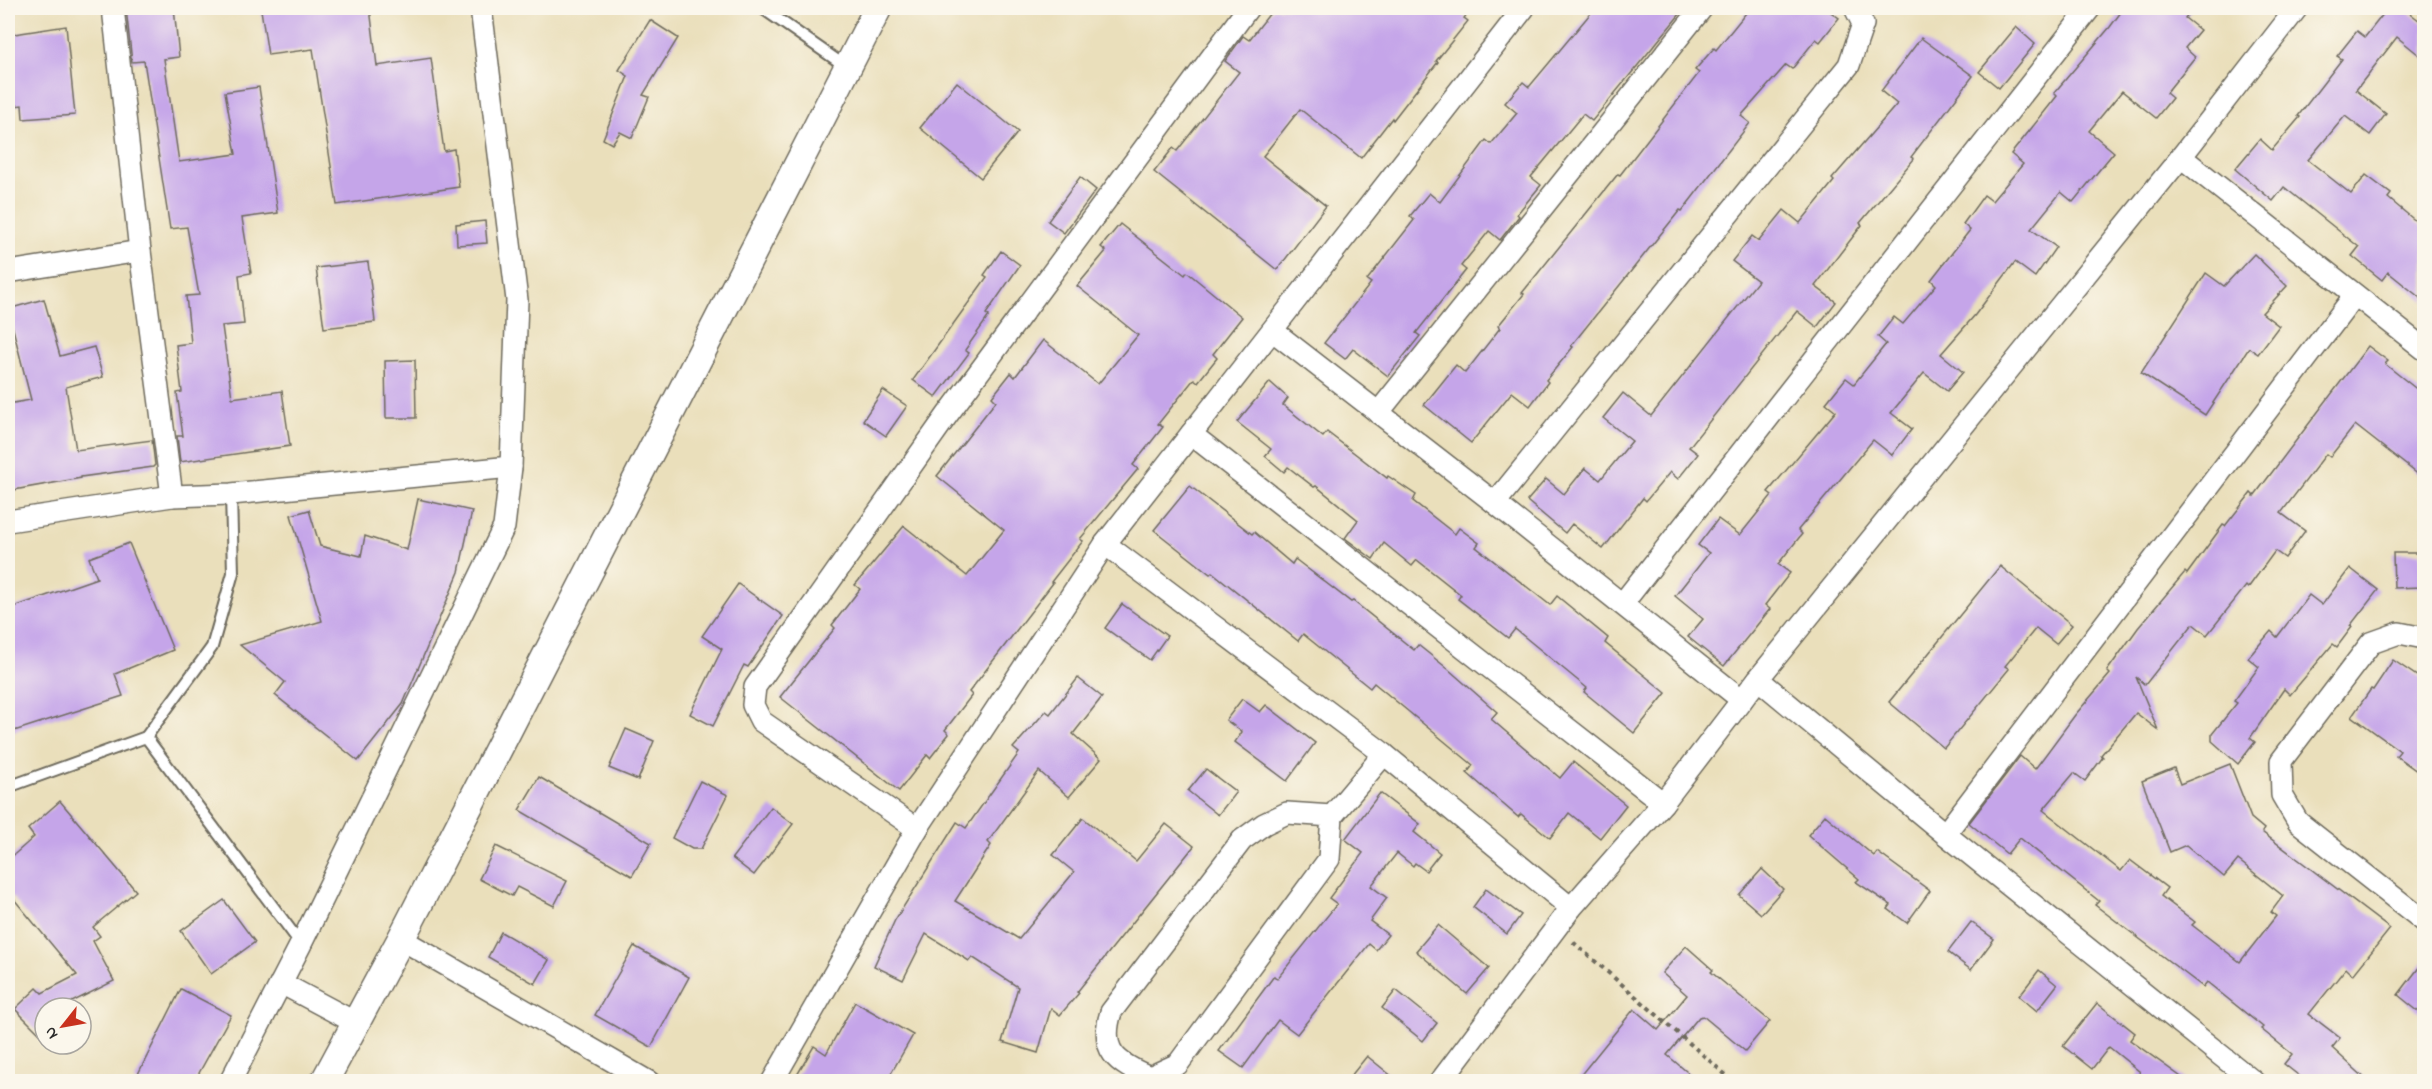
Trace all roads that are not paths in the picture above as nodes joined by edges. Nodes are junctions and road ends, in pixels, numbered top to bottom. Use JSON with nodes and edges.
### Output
{"nodes":[{"id":1,"x":112,"y":8,"type":"edge"},
{"id":2,"x":481,"y":8,"type":"edge"},
{"id":3,"x":762,"y":8,"type":"edge"},
{"id":4,"x":878,"y":8,"type":"edge"},
{"id":5,"x":1248,"y":8,"type":"edge"},
{"id":6,"x":1524,"y":8,"type":"edge"},
{"id":7,"x":1702,"y":8,"type":"edge"},
{"id":8,"x":1855,"y":8,"type":"edge"},
{"id":9,"x":2297,"y":8,"type":"edge"},
{"id":10,"x":2087,"y":9,"type":"edge"},
{"id":11,"x":848,"y":68,"type":"junction"},
{"id":12,"x":2181,"y":157,"type":"junction"},
{"id":13,"x":140,"y":251,"type":"junction"},
{"id":14,"x":8,"y":272,"type":"edge"},
{"id":15,"x":2355,"y":295,"type":"junction"},
{"id":16,"x":1273,"y":331,"type":"junction"},
{"id":17,"x":2424,"y":349,"type":"edge"},
{"id":18,"x":1378,"y":413,"type":"junction"},
{"id":19,"x":1191,"y":434,"type":"junction"},
{"id":20,"x":511,"y":467,"type":"junction"},
{"id":21,"x":231,"y":494,"type":"junction"},
{"id":22,"x":172,"y":496,"type":"junction"},
{"id":23,"x":1495,"y":503,"type":"junction"},
{"id":24,"x":8,"y":521,"type":"edge"},
{"id":25,"x":1105,"y":544,"type":"junction"},
{"id":26,"x":1623,"y":603,"type":"junction"},
{"id":27,"x":2424,"y":638,"type":"edge"},
{"id":28,"x":1758,"y":679,"type":"junction"},
{"id":29,"x":1742,"y":700,"type":"junction"},
{"id":30,"x":146,"y":737,"type":"junction"},
{"id":31,"x":1383,"y":754,"type":"junction"},
{"id":32,"x":8,"y":787,"type":"edge"},
{"id":33,"x":1663,"y":802,"type":"junction"},
{"id":34,"x":1332,"y":816,"type":"junction"},
{"id":35,"x":917,"y":829,"type":"junction"},
{"id":36,"x":1945,"y":834,"type":"junction"},
{"id":37,"x":1571,"y":908,"type":"junction"},
{"id":38,"x":2424,"y":921,"type":"edge"},
{"id":39,"x":401,"y":939,"type":"junction"},
{"id":40,"x":301,"y":944,"type":"junction"},
{"id":41,"x":281,"y":983,"type":"junction"},
{"id":42,"x":356,"y":1023,"type":"junction"},
{"id":43,"x":230,"y":1082,"type":"edge"},
{"id":44,"x":324,"y":1082,"type":"edge"},
{"id":45,"x":649,"y":1082,"type":"edge"},
{"id":46,"x":772,"y":1082,"type":"edge"},
{"id":47,"x":1440,"y":1082,"type":"edge"},
{"id":48,"x":2254,"y":1082,"type":"edge"}],
"edges":[{"from":1,"to":13,"type":"street"},
{"from":2,"to":20,"type":"street"},
{"from":3,"to":11,"type":"lane"},
{"from":4,"to":11,"type":"street"},
{"from":5,"to":35,"type":"street"},
{"from":6,"to":16,"type":"street"},
{"from":7,"to":18,"type":"street"},
{"from":8,"to":23,"type":"street"},
{"from":9,"to":12,"type":"street"},
{"from":10,"to":26,"type":"street"},
{"from":11,"to":39,"type":"street"},
{"from":12,"to":15,"type":"street"},
{"from":12,"to":28,"type":"street"},
{"from":13,"to":14,"type":"street"},
{"from":13,"to":22,"type":"street"},
{"from":15,"to":17,"type":"street"},
{"from":15,"to":36,"type":"street"},
{"from":16,"to":18,"type":"street"},
{"from":16,"to":19,"type":"street"},
{"from":18,"to":23,"type":"street"},
{"from":19,"to":25,"type":"street"},
{"from":19,"to":33,"type":"street"},
{"from":20,"to":21,"type":"street"},
{"from":20,"to":40,"type":"street"},
{"from":21,"to":22,"type":"street"},
{"from":21,"to":30,"type":"lane"},
{"from":22,"to":24,"type":"street"},
{"from":23,"to":26,"type":"street"},
{"from":25,"to":31,"type":"street"},
{"from":25,"to":35,"type":"street"},
{"from":26,"to":29,"type":"street"},
{"from":27,"to":38,"type":"street"},
{"from":28,"to":29,"type":"street"},
{"from":28,"to":36,"type":"street"},
{"from":29,"to":33,"type":"street"},
{"from":30,"to":32,"type":"lane"},
{"from":30,"to":40,"type":"lane"},
{"from":31,"to":34,"type":"street"},
{"from":31,"to":37,"type":"street"},
{"from":33,"to":37,"type":"street"},
{"from":34,"to":34,"type":"street"},
{"from":35,"to":46,"type":"street"},
{"from":36,"to":48,"type":"street"},
{"from":37,"to":47,"type":"street"},
{"from":39,"to":42,"type":"street"},
{"from":39,"to":45,"type":"street"},
{"from":40,"to":41,"type":"street"},
{"from":41,"to":42,"type":"street"},
{"from":41,"to":43,"type":"street"},
{"from":42,"to":44,"type":"street"}]}
